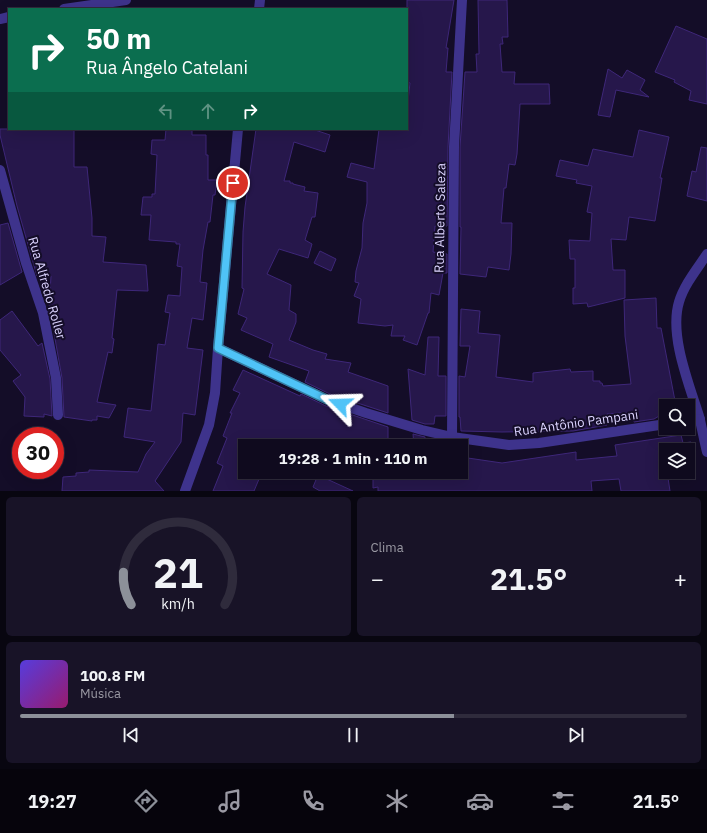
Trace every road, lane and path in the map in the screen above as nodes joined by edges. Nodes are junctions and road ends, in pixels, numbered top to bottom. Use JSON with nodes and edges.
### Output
{"nodes":[{"id":1,"x":126,"y":0,"type":"edge"},
{"id":2,"x":462,"y":0,"type":"edge"},
{"id":3,"x":71,"y":8,"type":"edge"},
{"id":4,"x":238,"y":130,"type":"edge"},
{"id":5,"x":0,"y":170,"type":"edge"},
{"id":6,"x":707,"y":254,"type":"edge"},
{"id":7,"x":218,"y":348,"type":"junction"},
{"id":8,"x":58,"y":415,"type":"dead end"},
{"id":9,"x":695,"y":419,"type":"edge"},
{"id":10,"x":700,"y":419,"type":"junction"},
{"id":11,"x":659,"y":425,"type":"edge"},
{"id":12,"x":452,"y":437,"type":"junction"},
{"id":13,"x":707,"y":452,"type":"edge"},
{"id":14,"x":184,"y":491,"type":"edge"}],
"edges":[{"from":1,"to":3,"type":"street"},
{"from":2,"to":12,"type":"street","name":"Rua Alberto Saleza"},
{"from":4,"to":7,"type":"street"},
{"from":5,"to":8,"type":"street","name":"Rua Alfredo Roller"},
{"from":6,"to":10,"type":"street"},
{"from":7,"to":12,"type":"street","name":"Rua Antônio Pampani"},
{"from":7,"to":14,"type":"street"},
{"from":9,"to":10,"type":"street"},
{"from":10,"to":13,"type":"street"},
{"from":11,"to":12,"type":"street","name":"Rua Antônio Pampani"}]}
